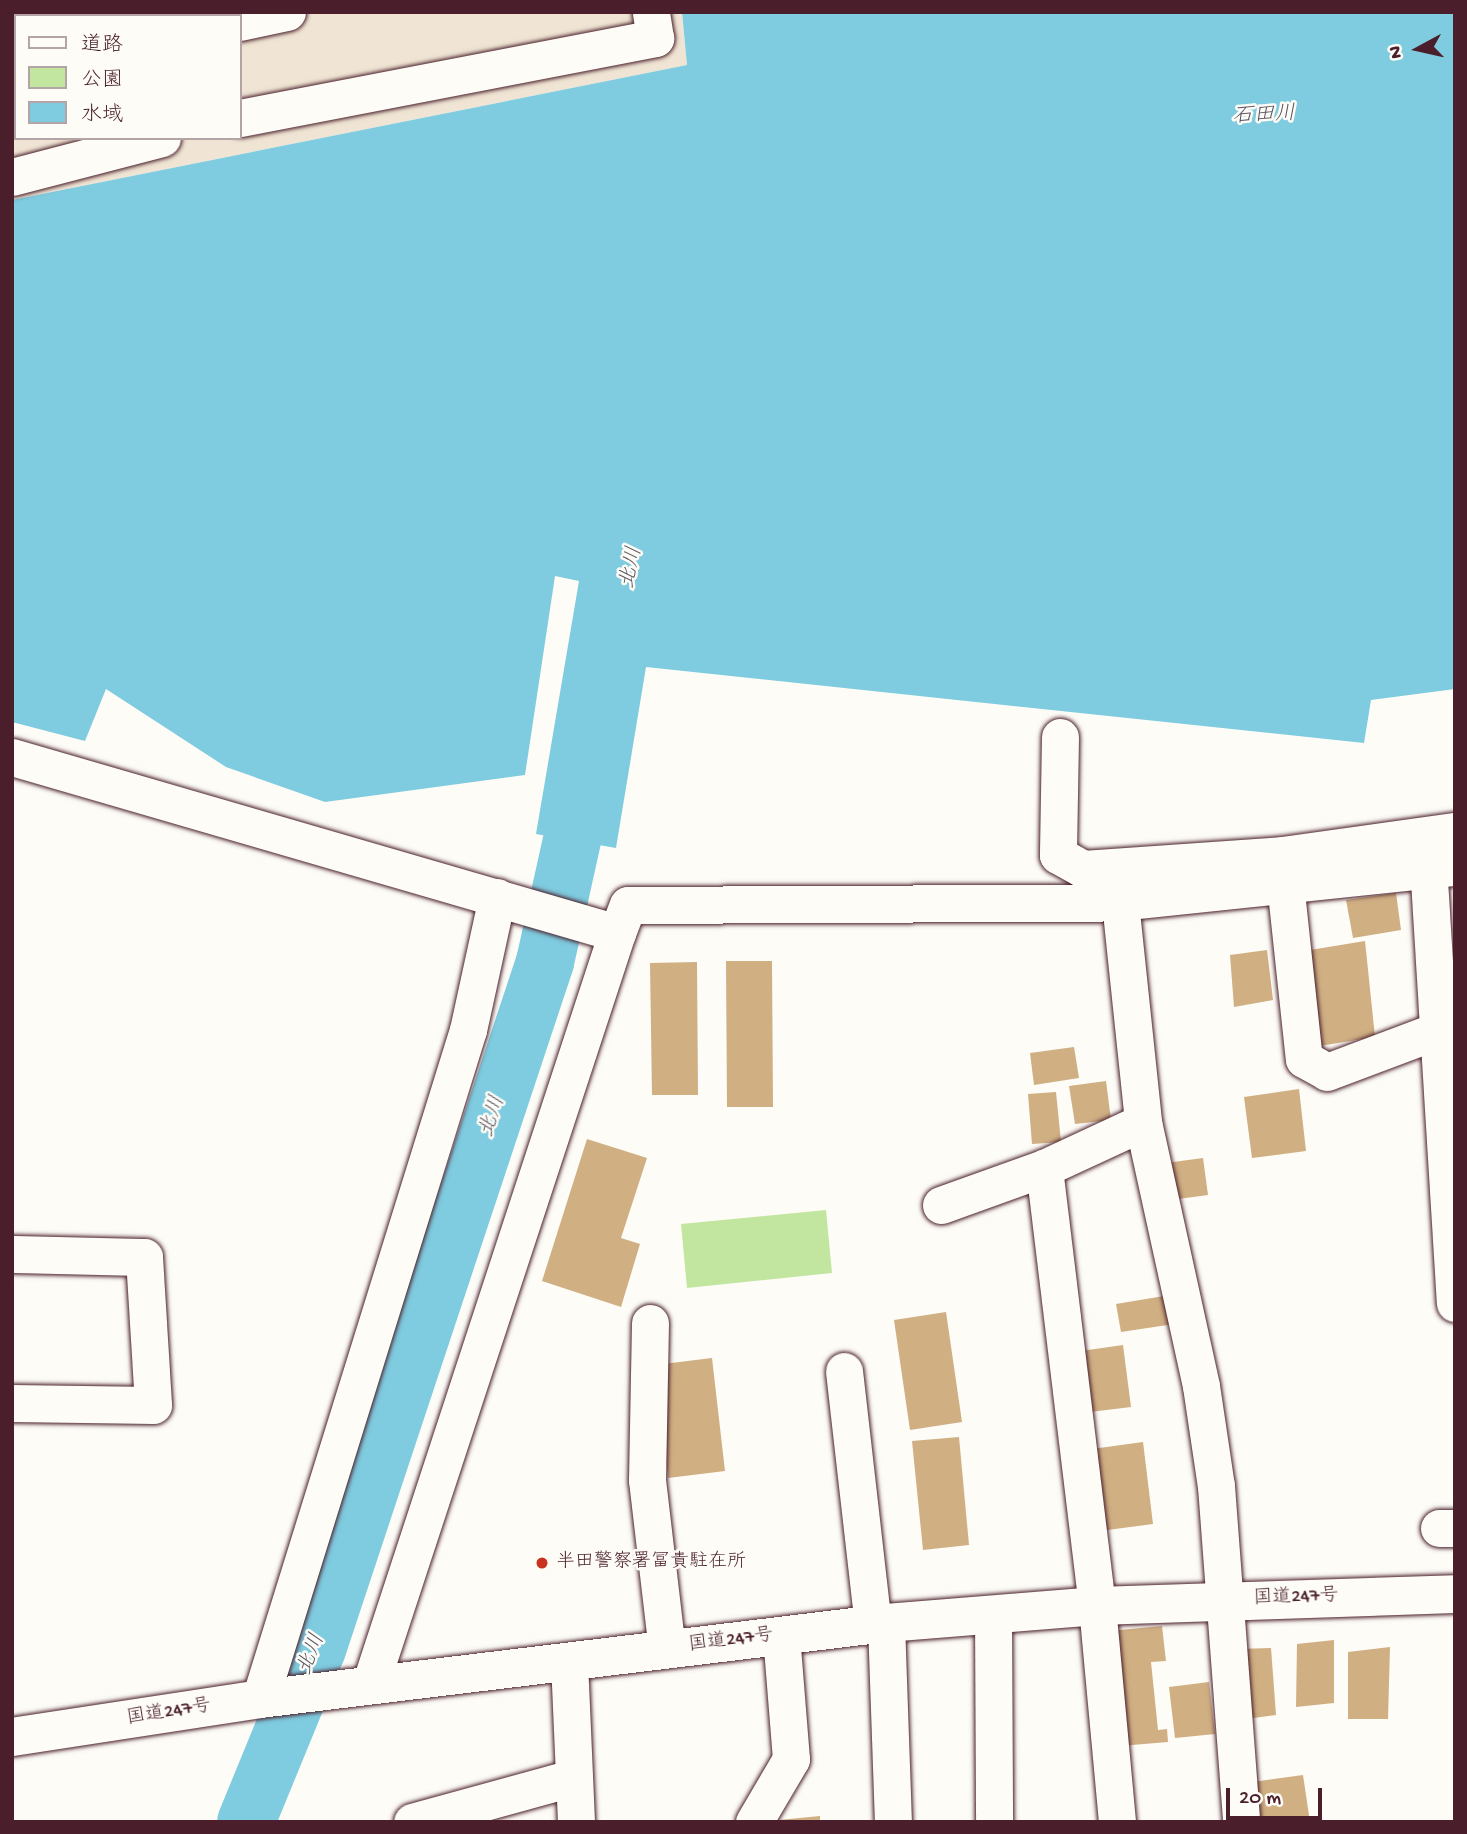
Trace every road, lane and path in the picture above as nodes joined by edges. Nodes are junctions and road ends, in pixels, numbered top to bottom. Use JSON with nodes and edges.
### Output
{"nodes":[{"id":1,"x":287,"y":12,"type":"edge"},
{"id":2,"x":651,"y":12,"type":"edge"},
{"id":3,"x":242,"y":22,"type":"edge"},
{"id":4,"x":242,"y":118,"type":"edge"},
{"id":5,"x":154,"y":140,"type":"edge"},
{"id":6,"x":12,"y":177,"type":"edge"},
{"id":7,"x":1060,"y":737,"type":"dead end"},
{"id":8,"x":12,"y":757,"type":"edge"},
{"id":9,"x":1441,"y":851,"type":"edge"},
{"id":10,"x":1283,"y":871,"type":"junction"},
{"id":11,"x":509,"y":902,"type":"junction"},
{"id":12,"x":1120,"y":902,"type":"junction"},
{"id":13,"x":602,"y":928,"type":"junction"},
{"id":14,"x":1439,"y":1030,"type":"junction"},
{"id":15,"x":1448,"y":1066,"type":"edge"},
{"id":16,"x":1143,"y":1122,"type":"junction"},
{"id":17,"x":1044,"y":1168,"type":"junction"},
{"id":18,"x":941,"y":1205,"type":"dead end"},
{"id":19,"x":12,"y":1254,"type":"edge"},
{"id":20,"x":1455,"y":1303,"type":"edge"},
{"id":21,"x":650,"y":1323,"type":"dead end"},
{"id":22,"x":844,"y":1371,"type":"dead end"},
{"id":23,"x":12,"y":1403,"type":"edge"},
{"id":24,"x":1455,"y":1594,"type":"edge"},
{"id":25,"x":1223,"y":1600,"type":"junction"},
{"id":26,"x":1097,"y":1606,"type":"junction"},
{"id":27,"x":993,"y":1616,"type":"junction"},
{"id":28,"x":879,"y":1623,"type":"junction"},
{"id":29,"x":781,"y":1635,"type":"junction"},
{"id":30,"x":667,"y":1649,"type":"junction"},
{"id":31,"x":569,"y":1661,"type":"junction"},
{"id":32,"x":356,"y":1687,"type":"junction"},
{"id":33,"x":260,"y":1699,"type":"junction"},
{"id":34,"x":12,"y":1737,"type":"edge"},
{"id":35,"x":572,"y":1778,"type":"junction"},
{"id":36,"x":412,"y":1822,"type":"edge"},
{"id":37,"x":576,"y":1822,"type":"edge"},
{"id":38,"x":754,"y":1822,"type":"edge"},
{"id":39,"x":893,"y":1822,"type":"edge"},
{"id":40,"x":994,"y":1822,"type":"edge"},
{"id":41,"x":1117,"y":1822,"type":"edge"},
{"id":42,"x":1241,"y":1822,"type":"edge"}],
"edges":[{"from":1,"to":3,"type":"street"},
{"from":2,"to":4,"type":"street"},
{"from":5,"to":6,"type":"street"},
{"from":7,"to":10,"type":"street"},
{"from":8,"to":11,"type":"street"},
{"from":9,"to":10,"type":"street"},
{"from":9,"to":14,"type":"street"},
{"from":10,"to":12,"type":"street"},
{"from":10,"to":14,"type":"street"},
{"from":11,"to":13,"type":"street"},
{"from":11,"to":33,"type":"street"},
{"from":12,"to":13,"type":"street"},
{"from":12,"to":16,"type":"street"},
{"from":13,"to":32,"type":"street"},
{"from":14,"to":15,"type":"street"},
{"from":15,"to":20,"type":"street"},
{"from":16,"to":17,"type":"street"},
{"from":16,"to":25,"type":"street"},
{"from":17,"to":18,"type":"street"},
{"from":17,"to":26,"type":"street"},
{"from":19,"to":23,"type":"street"},
{"from":21,"to":30,"type":"street"},
{"from":22,"to":28,"type":"street"},
{"from":24,"to":25,"type":"highway","name":"国道247号"},
{"from":25,"to":26,"type":"highway","name":"国道247号"},
{"from":25,"to":42,"type":"street"},
{"from":26,"to":27,"type":"highway","name":"国道247号"},
{"from":26,"to":41,"type":"street"},
{"from":27,"to":28,"type":"highway","name":"国道247号"},
{"from":27,"to":40,"type":"street"},
{"from":28,"to":29,"type":"highway","name":"国道247号"},
{"from":28,"to":39,"type":"street"},
{"from":29,"to":30,"type":"highway","name":"国道247号"},
{"from":29,"to":38,"type":"street"},
{"from":30,"to":31,"type":"highway","name":"国道247号"},
{"from":31,"to":32,"type":"highway","name":"国道247号"},
{"from":31,"to":35,"type":"street"},
{"from":32,"to":33,"type":"highway","name":"国道247号"},
{"from":33,"to":34,"type":"highway","name":"国道247号"},
{"from":35,"to":36,"type":"street"},
{"from":35,"to":37,"type":"street"}]}
